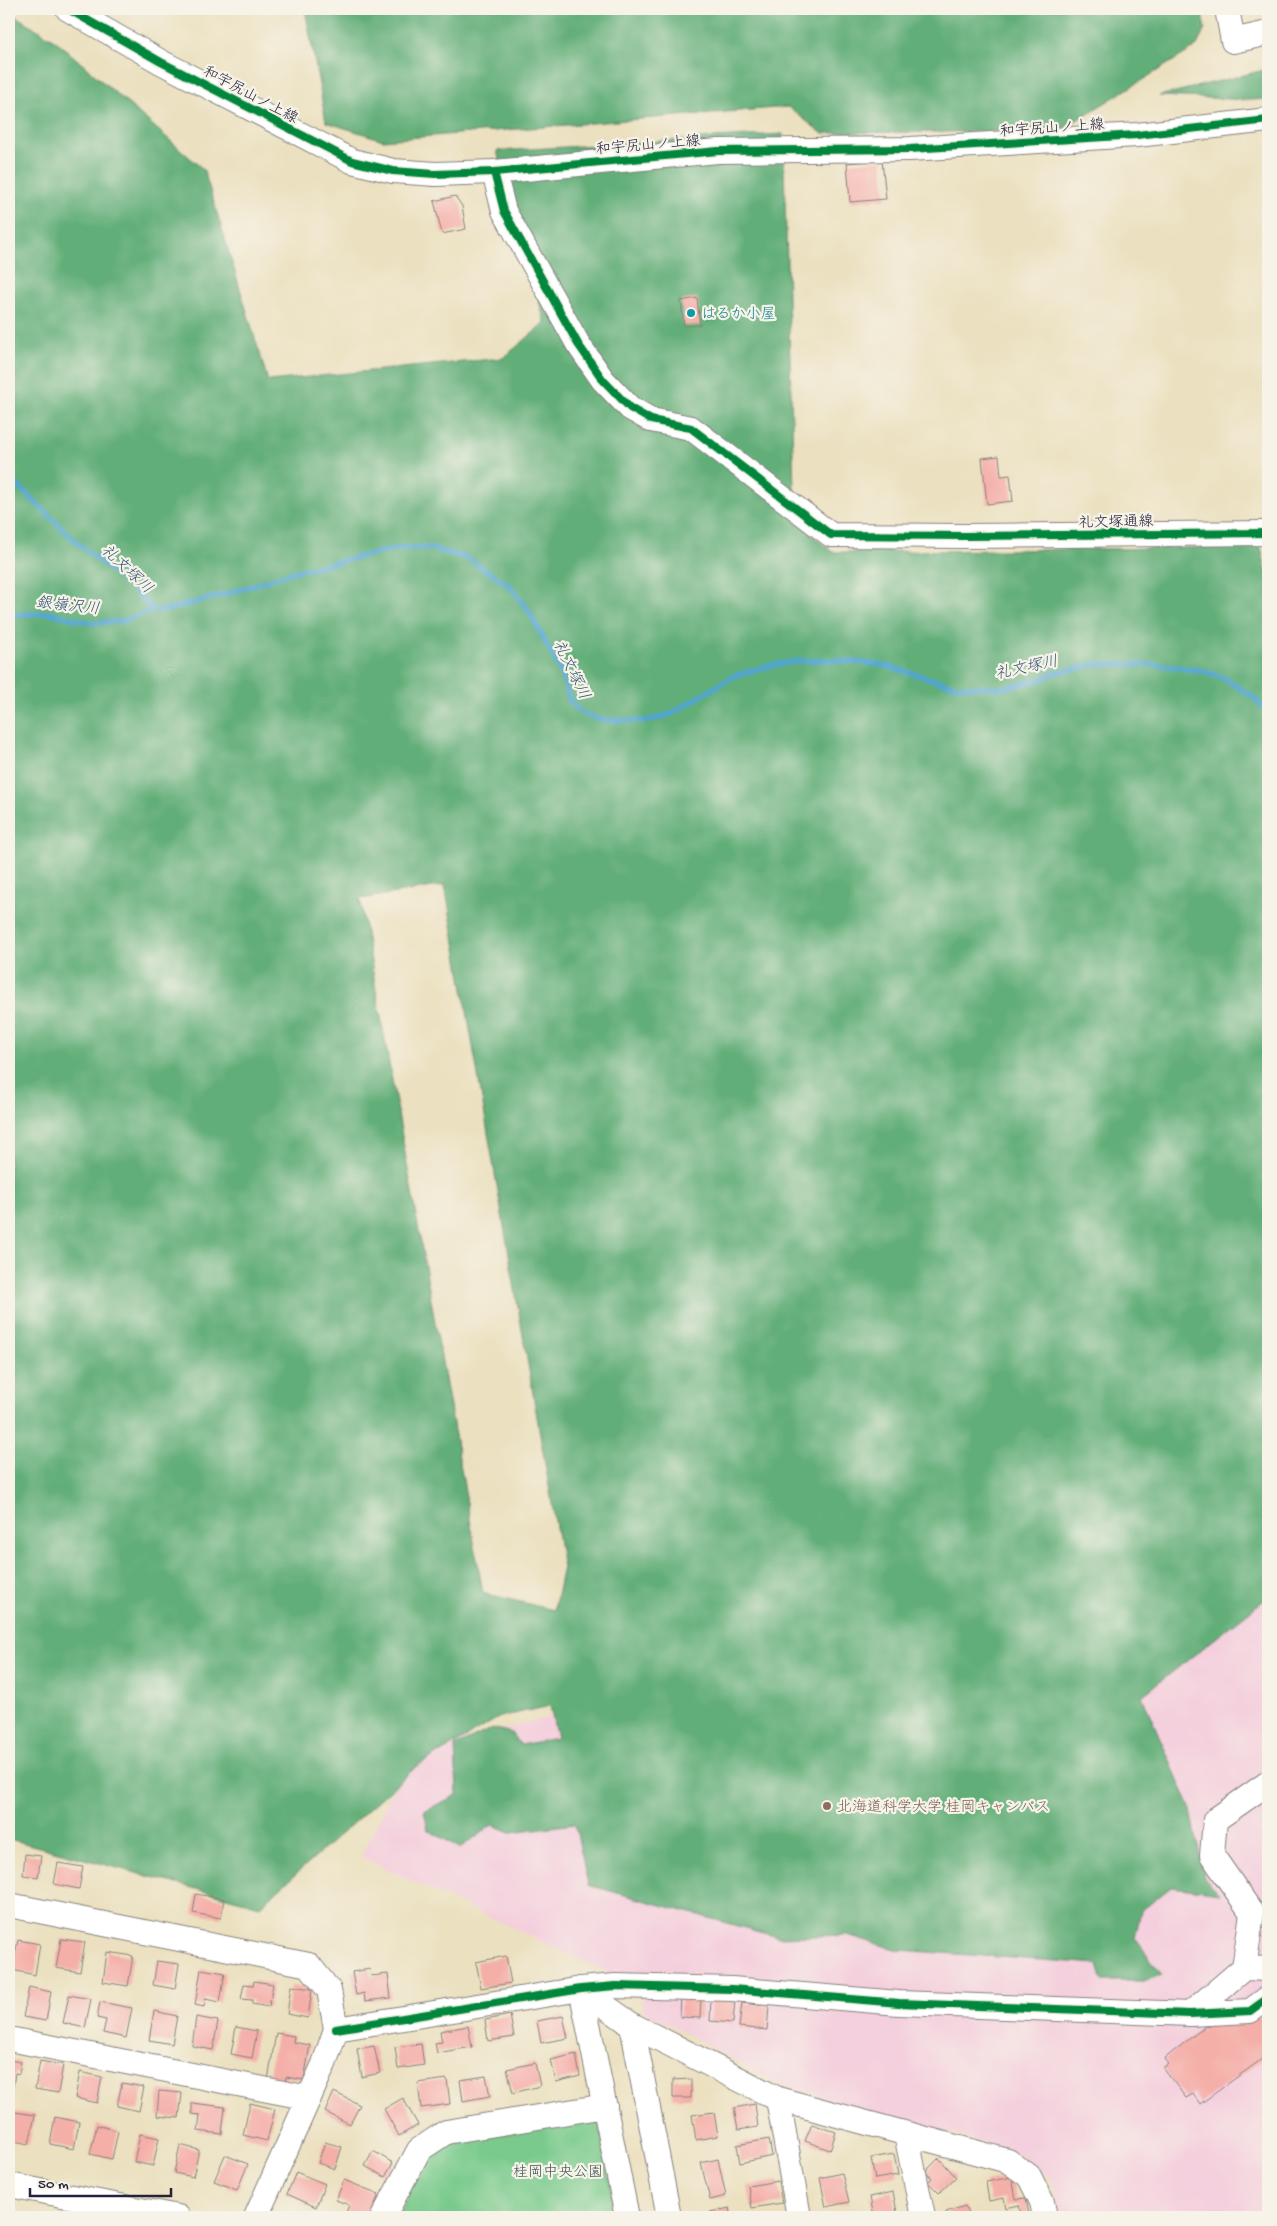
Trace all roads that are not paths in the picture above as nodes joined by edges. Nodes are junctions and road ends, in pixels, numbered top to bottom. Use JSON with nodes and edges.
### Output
{"nodes":[{"id":1,"x":68,"y":9,"type":"edge"},
{"id":2,"x":1227,"y":9,"type":"edge"},
{"id":3,"x":1268,"y":33,"type":"edge"},
{"id":4,"x":1268,"y":120,"type":"edge"},
{"id":5,"x":494,"y":172,"type":"junction"},
{"id":6,"x":1268,"y":532,"type":"edge"},
{"id":7,"x":1268,"y":1783,"type":"edge"},
{"id":8,"x":9,"y":1905,"type":"edge"},
{"id":9,"x":1244,"y":1968,"type":"junction"},
{"id":10,"x":1268,"y":1969,"type":"edge"},
{"id":11,"x":581,"y":1989,"type":"junction"},
{"id":12,"x":1268,"y":1998,"type":"edge"},
{"id":13,"x":1190,"y":2014,"type":"junction"},
{"id":14,"x":632,"y":2025,"type":"junction"},
{"id":15,"x":336,"y":2030,"type":"junction"},
{"id":16,"x":9,"y":2039,"type":"edge"},
{"id":17,"x":309,"y":2098,"type":"junction"},
{"id":18,"x":778,"y":2099,"type":"junction"},
{"id":19,"x":605,"y":2106,"type":"junction"},
{"id":20,"x":906,"y":2134,"type":"junction"},
{"id":21,"x":9,"y":2185,"type":"edge"},
{"id":22,"x":178,"y":2217,"type":"edge"},
{"id":23,"x":256,"y":2217,"type":"edge"},
{"id":24,"x":383,"y":2217,"type":"edge"},
{"id":25,"x":627,"y":2217,"type":"edge"},
{"id":26,"x":669,"y":2217,"type":"edge"},
{"id":27,"x":799,"y":2217,"type":"edge"},
{"id":28,"x":923,"y":2217,"type":"edge"},
{"id":29,"x":1045,"y":2217,"type":"edge"}],
"edges":[{"from":1,"to":5,"type":"street","name":"和宇尻山ノ上線"},
{"from":2,"to":3,"type":"street"},
{"from":4,"to":5,"type":"street","name":"和宇尻山ノ上線"},
{"from":5,"to":6,"type":"street","name":"礼文塚通線"},
{"from":7,"to":9,"type":"street"},
{"from":8,"to":15,"type":"street"},
{"from":9,"to":10,"type":"street"},
{"from":9,"to":13,"type":"street"},
{"from":11,"to":13,"type":"street"},
{"from":11,"to":14,"type":"street"},
{"from":11,"to":15,"type":"street"},
{"from":11,"to":19,"type":"street"},
{"from":12,"to":13,"type":"street"},
{"from":14,"to":18,"type":"street"},
{"from":14,"to":26,"type":"street"},
{"from":15,"to":17,"type":"street"},
{"from":16,"to":17,"type":"street"},
{"from":17,"to":23,"type":"street"},
{"from":18,"to":20,"type":"street"},
{"from":18,"to":27,"type":"street"},
{"from":19,"to":24,"type":"street"},
{"from":19,"to":25,"type":"street"},
{"from":20,"to":28,"type":"street"},
{"from":20,"to":29,"type":"street"},
{"from":21,"to":22,"type":"street"}]}
